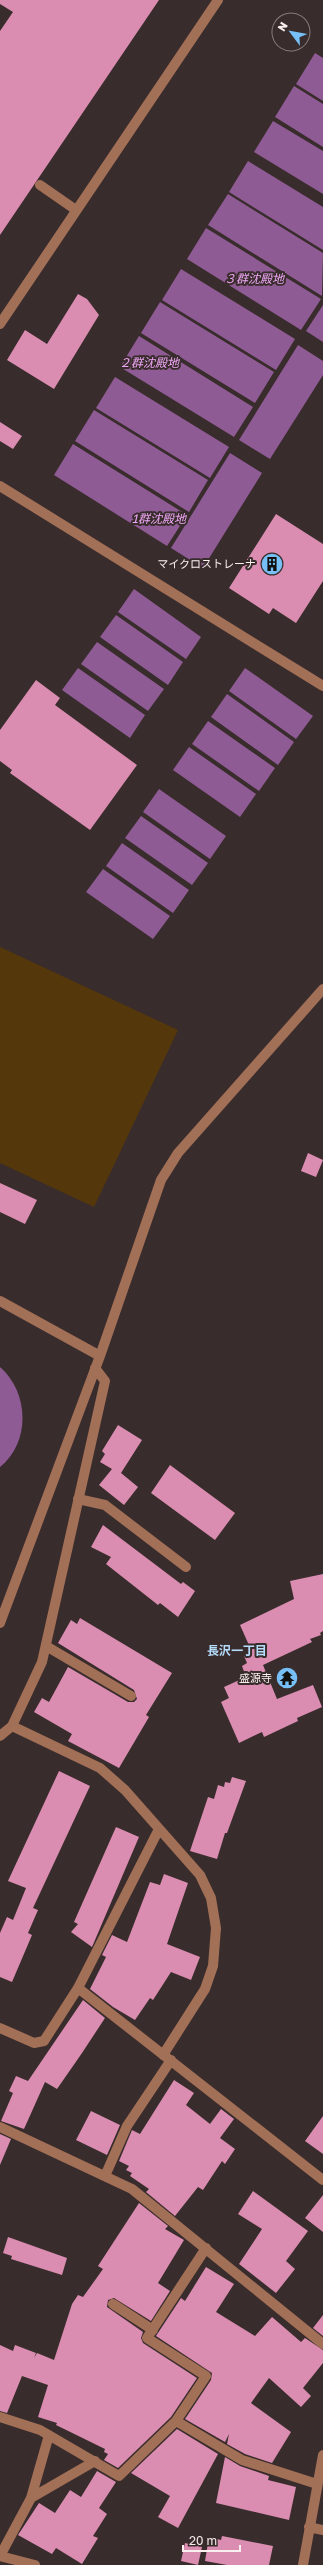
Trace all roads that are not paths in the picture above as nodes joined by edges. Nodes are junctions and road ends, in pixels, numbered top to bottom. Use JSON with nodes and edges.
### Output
{"nodes":[{"id":1,"x":218,"y":0,"type":"edge"},
{"id":2,"x":40,"y":185,"type":"dead end"},
{"id":3,"x":76,"y":210,"type":"junction"},
{"id":4,"x":0,"y":324,"type":"edge"},
{"id":5,"x":0,"y":486,"type":"edge"},
{"id":6,"x":323,"y":686,"type":"edge"},
{"id":7,"x":323,"y":989,"type":"edge"},
{"id":8,"x":0,"y":1301,"type":"edge"},
{"id":9,"x":100,"y":1356,"type":"junction"},
{"id":10,"x":95,"y":1368,"type":"junction"},
{"id":11,"x":78,"y":1499,"type":"junction"},
{"id":12,"x":186,"y":1568,"type":"dead end"},
{"id":13,"x":0,"y":1623,"type":"edge"},
{"id":14,"x":46,"y":1646,"type":"junction"},
{"id":15,"x":130,"y":1696,"type":"dead end"},
{"id":16,"x":12,"y":1726,"type":"junction"},
{"id":17,"x":0,"y":1736,"type":"edge"},
{"id":18,"x":159,"y":1829,"type":"junction"},
{"id":19,"x":78,"y":1988,"type":"junction"},
{"id":20,"x":0,"y":2028,"type":"edge"},
{"id":21,"x":167,"y":2058,"type":"junction"},
{"id":22,"x":0,"y":2127,"type":"edge"},
{"id":23,"x":105,"y":2176,"type":"junction"},
{"id":24,"x":323,"y":2180,"type":"edge"},
{"id":25,"x":206,"y":2248,"type":"junction"},
{"id":26,"x":113,"y":2304,"type":"dead end"},
{"id":27,"x":153,"y":2330,"type":"junction"},
{"id":28,"x":323,"y":2344,"type":"edge"},
{"id":29,"x":0,"y":2417,"type":"edge"},
{"id":30,"x":176,"y":2421,"type":"junction"},
{"id":31,"x":49,"y":2435,"type":"junction"},
{"id":32,"x":323,"y":2455,"type":"edge"},
{"id":33,"x":95,"y":2462,"type":"junction"},
{"id":34,"x":317,"y":2484,"type":"junction"},
{"id":35,"x":31,"y":2498,"type":"junction"},
{"id":36,"x":309,"y":2527,"type":"junction"},
{"id":37,"x":323,"y":2530,"type":"edge"},
{"id":38,"x":0,"y":2557,"type":"edge"},
{"id":39,"x":1,"y":2565,"type":"edge"},
{"id":40,"x":35,"y":2565,"type":"edge"},
{"id":41,"x":303,"y":2565,"type":"edge"}],
"edges":[{"from":1,"to":3,"type":"street"},
{"from":2,"to":3,"type":"street"},
{"from":3,"to":4,"type":"street"},
{"from":5,"to":6,"type":"street"},
{"from":7,"to":9,"type":"street"},
{"from":8,"to":9,"type":"street"},
{"from":9,"to":10,"type":"street"},
{"from":10,"to":11,"type":"street"},
{"from":10,"to":13,"type":"street"},
{"from":11,"to":12,"type":"street"},
{"from":11,"to":14,"type":"street"},
{"from":14,"to":15,"type":"street"},
{"from":14,"to":16,"type":"street"},
{"from":16,"to":17,"type":"street"},
{"from":16,"to":18,"type":"street"},
{"from":18,"to":19,"type":"street"},
{"from":18,"to":21,"type":"street"},
{"from":19,"to":20,"type":"street"},
{"from":19,"to":21,"type":"street"},
{"from":21,"to":23,"type":"street"},
{"from":21,"to":24,"type":"street"},
{"from":22,"to":23,"type":"street"},
{"from":23,"to":25,"type":"street"},
{"from":25,"to":27,"type":"street"},
{"from":25,"to":28,"type":"street"},
{"from":26,"to":27,"type":"street"},
{"from":27,"to":30,"type":"street"},
{"from":29,"to":31,"type":"street"},
{"from":30,"to":33,"type":"street"},
{"from":30,"to":34,"type":"street"},
{"from":31,"to":33,"type":"street"},
{"from":31,"to":35,"type":"street"},
{"from":32,"to":34,"type":"street"},
{"from":33,"to":35,"type":"street"},
{"from":34,"to":36,"type":"street"},
{"from":35,"to":38,"type":"street"},
{"from":36,"to":37,"type":"street"},
{"from":36,"to":41,"type":"street"},
{"from":38,"to":39,"type":"street"},
{"from":38,"to":40,"type":"street"}]}
